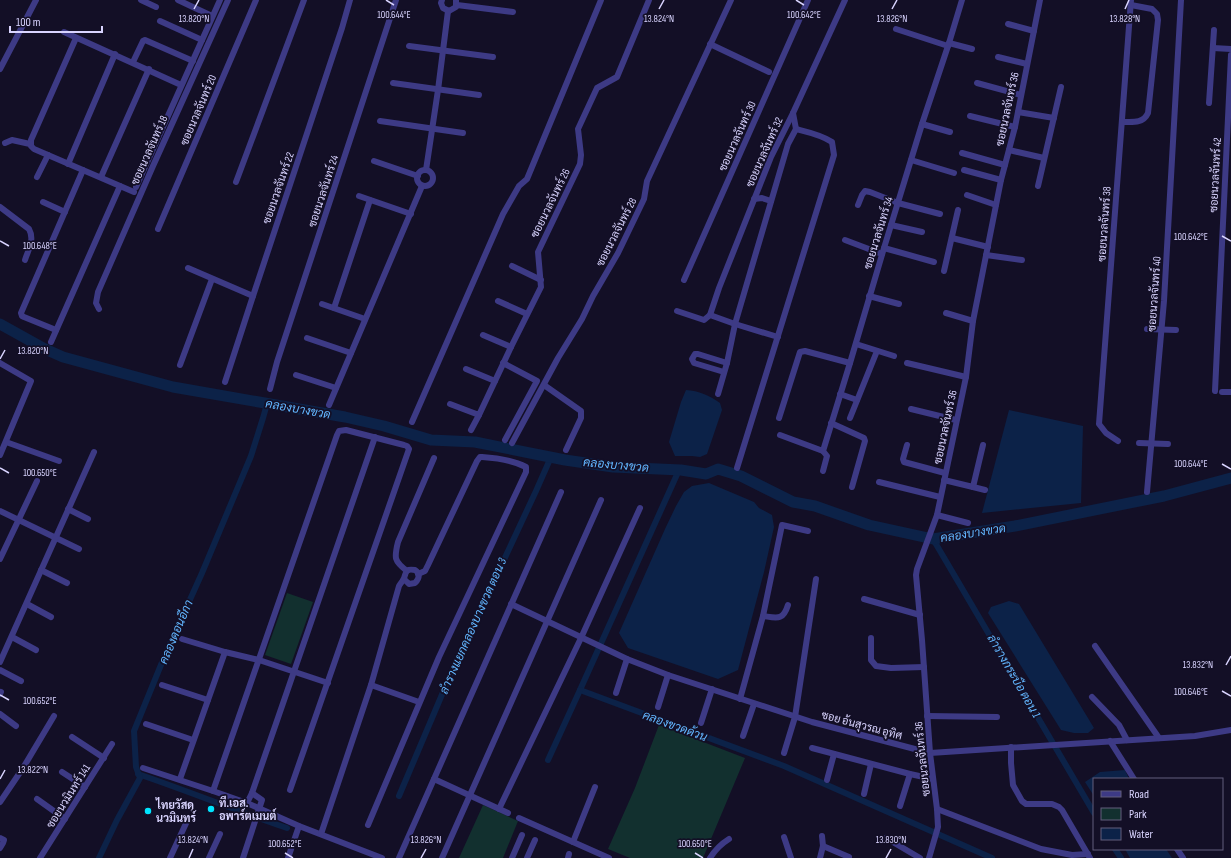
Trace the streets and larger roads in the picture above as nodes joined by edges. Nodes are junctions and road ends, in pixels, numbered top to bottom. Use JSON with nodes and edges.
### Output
{"nodes":[{"id":1,"x":36,"y":0,"type":"edge"},
{"id":2,"x":141,"y":0,"type":"edge"},
{"id":3,"x":178,"y":0,"type":"edge"},
{"id":4,"x":220,"y":0,"type":"edge"},
{"id":5,"x":228,"y":0,"type":"edge"},
{"id":6,"x":256,"y":0,"type":"edge"},
{"id":7,"x":304,"y":0,"type":"edge"},
{"id":8,"x":350,"y":0,"type":"edge"},
{"id":9,"x":396,"y":0,"type":"edge"},
{"id":10,"x":442,"y":0,"type":"edge"},
{"id":11,"x":601,"y":0,"type":"edge"},
{"id":12,"x":650,"y":0,"type":"edge"},
{"id":13,"x":731,"y":0,"type":"edge"},
{"id":14,"x":808,"y":0,"type":"edge"},
{"id":15,"x":845,"y":0,"type":"edge"},
{"id":16,"x":962,"y":0,"type":"edge"},
{"id":17,"x":1040,"y":0,"type":"edge"},
{"id":18,"x":1181,"y":0,"type":"edge"},
{"id":19,"x":456,"y":2,"type":"edge"},
{"id":20,"x":1131,"y":3,"type":"edge"},
{"id":21,"x":156,"y":7,"type":"dead end"},
{"id":22,"x":448,"y":11,"type":"junction"},
{"id":23,"x":513,"y":12,"type":"dead end"},
{"id":24,"x":212,"y":16,"type":"junction"},
{"id":25,"x":160,"y":21,"type":"dead end"},
{"id":26,"x":1008,"y":24,"type":"dead end"},
{"id":27,"x":896,"y":29,"type":"dead end"},
{"id":28,"x":1214,"y":30,"type":"dead end"},
{"id":29,"x":1034,"y":31,"type":"junction"},
{"id":30,"x":64,"y":32,"type":"dead end"},
{"id":31,"x":76,"y":38,"type":"junction"},
{"id":32,"x":202,"y":40,"type":"junction"},
{"id":33,"x":710,"y":44,"type":"junction"},
{"id":34,"x":949,"y":44,"type":"junction"},
{"id":35,"x":410,"y":46,"type":"dead end"},
{"id":36,"x":972,"y":48,"type":"dead end"},
{"id":37,"x":1213,"y":48,"type":"junction"},
{"id":38,"x":1231,"y":49,"type":"edge"},
{"id":39,"x":443,"y":50,"type":"junction"},
{"id":40,"x":116,"y":54,"type":"junction"},
{"id":41,"x":1231,"y":55,"type":"edge"},
{"id":42,"x":493,"y":57,"type":"dead end"},
{"id":43,"x":998,"y":58,"type":"dead end"},
{"id":44,"x":192,"y":61,"type":"junction"},
{"id":45,"x":133,"y":62,"type":"junction"},
{"id":46,"x":1027,"y":64,"type":"junction"},
{"id":47,"x":1231,"y":65,"type":"edge"},
{"id":48,"x":0,"y":69,"type":"edge"},
{"id":49,"x":149,"y":69,"type":"junction"},
{"id":50,"x":769,"y":72,"type":"dead end"},
{"id":51,"x":393,"y":83,"type":"dead end"},
{"id":52,"x":977,"y":83,"type":"dead end"},
{"id":53,"x":181,"y":85,"type":"junction"},
{"id":54,"x":1061,"y":87,"type":"dead end"},
{"id":55,"x":438,"y":90,"type":"junction"},
{"id":56,"x":479,"y":95,"type":"dead end"},
{"id":57,"x":1021,"y":95,"type":"junction"},
{"id":58,"x":1209,"y":103,"type":"dead end"},
{"id":59,"x":1018,"y":112,"type":"junction"},
{"id":60,"x":794,"y":113,"type":"junction"},
{"id":61,"x":970,"y":116,"type":"dead end"},
{"id":62,"x":1054,"y":118,"type":"junction"},
{"id":63,"x":380,"y":121,"type":"dead end"},
{"id":64,"x":1122,"y":122,"type":"junction"},
{"id":65,"x":164,"y":124,"type":"junction"},
{"id":66,"x":922,"y":124,"type":"junction"},
{"id":67,"x":170,"y":127,"type":"junction"},
{"id":68,"x":1015,"y":127,"type":"junction"},
{"id":69,"x":432,"y":129,"type":"junction"},
{"id":70,"x":796,"y":129,"type":"junction"},
{"id":71,"x":950,"y":132,"type":"dead end"},
{"id":72,"x":463,"y":133,"type":"dead end"},
{"id":73,"x":5,"y":143,"type":"dead end"},
{"id":74,"x":30,"y":144,"type":"junction"},
{"id":75,"x":1009,"y":150,"type":"junction"},
{"id":76,"x":962,"y":153,"type":"dead end"},
{"id":77,"x":48,"y":155,"type":"junction"},
{"id":78,"x":1044,"y":158,"type":"junction"},
{"id":79,"x":911,"y":160,"type":"junction"},
{"id":80,"x":374,"y":161,"type":"dead end"},
{"id":81,"x":68,"y":164,"type":"junction"},
{"id":82,"x":1005,"y":165,"type":"junction"},
{"id":83,"x":83,"y":170,"type":"junction"},
{"id":84,"x":426,"y":170,"type":"junction"},
{"id":85,"x":964,"y":170,"type":"dead end"},
{"id":86,"x":954,"y":173,"type":"dead end"},
{"id":87,"x":418,"y":176,"type":"junction"},
{"id":88,"x":37,"y":177,"type":"dead end"},
{"id":89,"x":101,"y":178,"type":"junction"},
{"id":90,"x":1001,"y":180,"type":"junction"},
{"id":91,"x":236,"y":182,"type":"dead end"},
{"id":92,"x":120,"y":186,"type":"junction"},
{"id":93,"x":422,"y":186,"type":"junction"},
{"id":94,"x":1038,"y":186,"type":"dead end"},
{"id":95,"x":967,"y":195,"type":"dead end"},
{"id":96,"x":359,"y":196,"type":"dead end"},
{"id":97,"x":754,"y":199,"type":"junction"},
{"id":98,"x":370,"y":200,"type":"junction"},
{"id":99,"x":771,"y":201,"type":"junction"},
{"id":100,"x":43,"y":202,"type":"dead end"},
{"id":101,"x":898,"y":203,"type":"junction"},
{"id":102,"x":858,"y":205,"type":"dead end"},
{"id":103,"x":996,"y":205,"type":"junction"},
{"id":104,"x":0,"y":207,"type":"edge"},
{"id":105,"x":958,"y":210,"type":"dead end"},
{"id":106,"x":65,"y":212,"type":"junction"},
{"id":107,"x":411,"y":214,"type":"junction"},
{"id":108,"x":940,"y":214,"type":"dead end"},
{"id":109,"x":891,"y":225,"type":"junction"},
{"id":110,"x":158,"y":229,"type":"dead end"},
{"id":111,"x":922,"y":232,"type":"dead end"},
{"id":112,"x":952,"y":238,"type":"junction"},
{"id":113,"x":845,"y":240,"type":"dead end"},
{"id":114,"x":988,"y":247,"type":"junction"},
{"id":115,"x":883,"y":251,"type":"junction"},
{"id":116,"x":986,"y":255,"type":"junction"},
{"id":117,"x":24,"y":260,"type":"dead end"},
{"id":118,"x":1022,"y":260,"type":"dead end"},
{"id":119,"x":934,"y":262,"type":"dead end"},
{"id":120,"x":512,"y":266,"type":"dead end"},
{"id":121,"x":188,"y":268,"type":"dead end"},
{"id":122,"x":944,"y":271,"type":"dead end"},
{"id":123,"x":212,"y":279,"type":"junction"},
{"id":124,"x":541,"y":280,"type":"junction"},
{"id":125,"x":684,"y":280,"type":"dead end"},
{"id":126,"x":253,"y":296,"type":"junction"},
{"id":127,"x":869,"y":296,"type":"junction"},
{"id":128,"x":498,"y":301,"type":"dead end"},
{"id":129,"x":322,"y":304,"type":"dead end"},
{"id":130,"x":899,"y":304,"type":"dead end"},
{"id":131,"x":334,"y":308,"type":"junction"},
{"id":132,"x":99,"y":309,"type":"dead end"},
{"id":133,"x":678,"y":311,"type":"dead end"},
{"id":134,"x":946,"y":313,"type":"dead end"},
{"id":135,"x":527,"y":314,"type":"junction"},
{"id":136,"x":710,"y":315,"type":"junction"},
{"id":137,"x":365,"y":320,"type":"junction"},
{"id":138,"x":973,"y":321,"type":"junction"},
{"id":139,"x":734,"y":324,"type":"junction"},
{"id":140,"x":1147,"y":329,"type":"dead end"},
{"id":141,"x":1162,"y":329,"type":"junction"},
{"id":142,"x":56,"y":330,"type":"junction"},
{"id":143,"x":1176,"y":330,"type":"dead end"},
{"id":144,"x":483,"y":335,"type":"dead end"},
{"id":145,"x":778,"y":337,"type":"junction"},
{"id":146,"x":307,"y":338,"type":"dead end"},
{"id":147,"x":51,"y":342,"type":"dead end"},
{"id":148,"x":856,"y":344,"type":"junction"},
{"id":149,"x":511,"y":347,"type":"junction"},
{"id":150,"x":877,"y":351,"type":"junction"},
{"id":151,"x":351,"y":353,"type":"junction"},
{"id":152,"x":894,"y":356,"type":"dead end"},
{"id":153,"x":504,"y":363,"type":"junction"},
{"id":154,"x":727,"y":363,"type":"junction"},
{"id":155,"x":850,"y":363,"type":"junction"},
{"id":156,"x":907,"y":363,"type":"dead end"},
{"id":157,"x":180,"y":365,"type":"dead end"},
{"id":158,"x":1,"y":366,"type":"edge"},
{"id":159,"x":466,"y":369,"type":"dead end"},
{"id":160,"x":724,"y":372,"type":"junction"},
{"id":161,"x":296,"y":375,"type":"dead end"},
{"id":162,"x":966,"y":377,"type":"junction"},
{"id":163,"x":495,"y":381,"type":"junction"},
{"id":164,"x":226,"y":382,"type":"dead end"},
{"id":165,"x":544,"y":385,"type":"junction"},
{"id":166,"x":336,"y":388,"type":"junction"},
{"id":167,"x":270,"y":389,"type":"dead end"},
{"id":168,"x":1215,"y":391,"type":"dead end"},
{"id":169,"x":1222,"y":392,"type":"dead end"},
{"id":170,"x":1231,"y":392,"type":"edge"},
{"id":171,"x":718,"y":394,"type":"dead end"},
{"id":172,"x":840,"y":394,"type":"junction"},
{"id":173,"x":857,"y":400,"type":"junction"},
{"id":174,"x":450,"y":404,"type":"dead end"},
{"id":175,"x":329,"y":405,"type":"dead end"},
{"id":176,"x":911,"y":409,"type":"dead end"},
{"id":177,"x":479,"y":415,"type":"junction"},
{"id":178,"x":779,"y":418,"type":"dead end"},
{"id":179,"x":850,"y":418,"type":"dead end"},
{"id":180,"x":956,"y":420,"type":"junction"},
{"id":181,"x":412,"y":422,"type":"dead end"},
{"id":182,"x":831,"y":423,"type":"junction"},
{"id":183,"x":471,"y":430,"type":"dead end"},
{"id":184,"x":780,"y":435,"type":"dead end"},
{"id":185,"x":375,"y":437,"type":"junction"},
{"id":186,"x":505,"y":440,"type":"dead end"},
{"id":187,"x":6,"y":442,"type":"junction"},
{"id":188,"x":1118,"y":442,"type":"dead end"},
{"id":189,"x":512,"y":443,"type":"dead end"},
{"id":190,"x":1139,"y":443,"type":"dead end"},
{"id":191,"x":1151,"y":444,"type":"junction"},
{"id":192,"x":1168,"y":444,"type":"dead end"},
{"id":193,"x":907,"y":445,"type":"dead end"},
{"id":194,"x":983,"y":445,"type":"dead end"},
{"id":195,"x":566,"y":450,"type":"dead end"},
{"id":196,"x":823,"y":451,"type":"junction"},
{"id":197,"x":94,"y":452,"type":"dead end"},
{"id":198,"x":0,"y":456,"type":"edge"},
{"id":199,"x":434,"y":458,"type":"dead end"},
{"id":200,"x":59,"y":461,"type":"dead end"},
{"id":201,"x":737,"y":468,"type":"dead end"},
{"id":202,"x":823,"y":471,"type":"dead end"},
{"id":203,"x":945,"y":473,"type":"junction"},
{"id":204,"x":944,"y":480,"type":"junction"},
{"id":205,"x":36,"y":481,"type":"dead end"},
{"id":206,"x":879,"y":482,"type":"dead end"},
{"id":207,"x":852,"y":487,"type":"dead end"},
{"id":208,"x":973,"y":487,"type":"junction"},
{"id":209,"x":985,"y":490,"type":"dead end"},
{"id":210,"x":561,"y":492,"type":"dead end"},
{"id":211,"x":1146,"y":492,"type":"dead end"},
{"id":212,"x":940,"y":497,"type":"junction"},
{"id":213,"x":601,"y":500,"type":"dead end"},
{"id":214,"x":640,"y":508,"type":"dead end"},
{"id":215,"x":68,"y":509,"type":"junction"},
{"id":216,"x":0,"y":511,"type":"edge"},
{"id":217,"x":937,"y":515,"type":"junction"},
{"id":218,"x":88,"y":519,"type":"dead end"},
{"id":219,"x":17,"y":520,"type":"junction"},
{"id":220,"x":968,"y":522,"type":"dead end"},
{"id":221,"x":808,"y":531,"type":"dead end"},
{"id":222,"x":55,"y":538,"type":"junction"},
{"id":223,"x":79,"y":549,"type":"dead end"},
{"id":224,"x":0,"y":559,"type":"edge"},
{"id":225,"x":41,"y":570,"type":"junction"},
{"id":226,"x":407,"y":571,"type":"junction"},
{"id":227,"x":418,"y":574,"type":"junction"},
{"id":228,"x":404,"y":579,"type":"junction"},
{"id":229,"x":816,"y":579,"type":"dead end"},
{"id":230,"x":67,"y":583,"type":"dead end"},
{"id":231,"x":864,"y":599,"type":"dead end"},
{"id":232,"x":27,"y":604,"type":"junction"},
{"id":233,"x":511,"y":604,"type":"junction"},
{"id":234,"x":788,"y":605,"type":"dead end"},
{"id":235,"x":920,"y":615,"type":"junction"},
{"id":236,"x":763,"y":616,"type":"junction"},
{"id":237,"x":51,"y":617,"type":"dead end"},
{"id":238,"x":546,"y":622,"type":"junction"},
{"id":239,"x":12,"y":637,"type":"junction"},
{"id":240,"x":581,"y":638,"type":"junction"},
{"id":241,"x":870,"y":638,"type":"dead end"},
{"id":242,"x":182,"y":639,"type":"dead end"},
{"id":243,"x":1095,"y":646,"type":"dead end"},
{"id":244,"x":36,"y":650,"type":"dead end"},
{"id":245,"x":225,"y":652,"type":"junction"},
{"id":246,"x":626,"y":659,"type":"junction"},
{"id":247,"x":259,"y":660,"type":"junction"},
{"id":248,"x":0,"y":662,"type":"edge"},
{"id":249,"x":924,"y":667,"type":"junction"},
{"id":250,"x":0,"y":670,"type":"edge"},
{"id":251,"x":294,"y":671,"type":"junction"},
{"id":252,"x":668,"y":675,"type":"junction"},
{"id":253,"x":21,"y":681,"type":"dead end"},
{"id":254,"x":328,"y":683,"type":"junction"},
{"id":255,"x":162,"y":685,"type":"dead end"},
{"id":256,"x":370,"y":685,"type":"junction"},
{"id":257,"x":712,"y":689,"type":"junction"},
{"id":258,"x":616,"y":693,"type":"dead end"},
{"id":259,"x":1092,"y":697,"type":"dead end"},
{"id":260,"x":740,"y":699,"type":"junction"},
{"id":261,"x":208,"y":700,"type":"junction"},
{"id":262,"x":419,"y":702,"type":"junction"},
{"id":263,"x":754,"y":704,"type":"junction"},
{"id":264,"x":658,"y":707,"type":"dead end"},
{"id":265,"x":0,"y":714,"type":"edge"},
{"id":266,"x":54,"y":716,"type":"dead end"},
{"id":267,"x":927,"y":716,"type":"junction"},
{"id":268,"x":795,"y":717,"type":"junction"},
{"id":269,"x":997,"y":717,"type":"dead end"},
{"id":270,"x":700,"y":723,"type":"dead end"},
{"id":271,"x":146,"y":724,"type":"dead end"},
{"id":272,"x":16,"y":726,"type":"dead end"},
{"id":273,"x":1231,"y":730,"type":"edge"},
{"id":274,"x":743,"y":736,"type":"dead end"},
{"id":275,"x":72,"y":737,"type":"dead end"},
{"id":276,"x":1159,"y":738,"type":"junction"},
{"id":277,"x":194,"y":740,"type":"junction"},
{"id":278,"x":1127,"y":740,"type":"junction"},
{"id":279,"x":1110,"y":741,"type":"junction"},
{"id":280,"x":112,"y":744,"type":"dead end"},
{"id":281,"x":1011,"y":747,"type":"junction"},
{"id":282,"x":812,"y":748,"type":"dead end"},
{"id":283,"x":784,"y":752,"type":"dead end"},
{"id":284,"x":930,"y":753,"type":"junction"},
{"id":285,"x":834,"y":754,"type":"junction"},
{"id":286,"x":104,"y":758,"type":"junction"},
{"id":287,"x":871,"y":764,"type":"junction"},
{"id":288,"x":143,"y":768,"type":"dead end"},
{"id":289,"x":62,"y":772,"type":"dead end"},
{"id":290,"x":910,"y":774,"type":"junction"},
{"id":291,"x":933,"y":778,"type":"junction"},
{"id":292,"x":1133,"y":778,"type":"edge"},
{"id":293,"x":180,"y":779,"type":"junction"},
{"id":294,"x":434,"y":779,"type":"junction"},
{"id":295,"x":827,"y":780,"type":"dead end"},
{"id":296,"x":85,"y":787,"type":"junction"},
{"id":297,"x":595,"y":787,"type":"dead end"},
{"id":298,"x":290,"y":790,"type":"dead end"},
{"id":299,"x":213,"y":791,"type":"junction"},
{"id":300,"x":252,"y":793,"type":"junction"},
{"id":301,"x":864,"y":794,"type":"dead end"},
{"id":302,"x":469,"y":795,"type":"junction"},
{"id":303,"x":37,"y":799,"type":"dead end"},
{"id":304,"x":0,"y":802,"type":"edge"},
{"id":305,"x":248,"y":803,"type":"junction"},
{"id":306,"x":900,"y":806,"type":"dead end"},
{"id":307,"x":259,"y":808,"type":"junction"},
{"id":308,"x":499,"y":809,"type":"junction"},
{"id":309,"x":937,"y":809,"type":"junction"},
{"id":310,"x":508,"y":813,"type":"dead end"},
{"id":311,"x":519,"y":818,"type":"dead end"},
{"id":312,"x":188,"y":819,"type":"dead end"},
{"id":313,"x":65,"y":820,"type":"junction"},
{"id":314,"x":368,"y":825,"type":"dead end"},
{"id":315,"x":299,"y":826,"type":"junction"},
{"id":316,"x":220,"y":834,"type":"dead end"},
{"id":317,"x":321,"y":834,"type":"junction"},
{"id":318,"x":522,"y":836,"type":"dead end"},
{"id":319,"x":822,"y":836,"type":"dead end"},
{"id":320,"x":784,"y":837,"type":"dead end"},
{"id":321,"x":0,"y":838,"type":"edge"},
{"id":322,"x":886,"y":838,"type":"dead end"},
{"id":323,"x":729,"y":839,"type":"dead end"},
{"id":324,"x":535,"y":840,"type":"dead end"},
{"id":325,"x":573,"y":842,"type":"junction"},
{"id":326,"x":823,"y":846,"type":"junction"},
{"id":327,"x":0,"y":848,"type":"edge"},
{"id":328,"x":1089,"y":856,"type":"edge"},
{"id":329,"x":849,"y":857,"type":"dead end"},
{"id":330,"x":40,"y":858,"type":"edge"},
{"id":331,"x":170,"y":858,"type":"edge"},
{"id":332,"x":209,"y":858,"type":"edge"},
{"id":333,"x":243,"y":858,"type":"edge"},
{"id":334,"x":288,"y":858,"type":"edge"},
{"id":335,"x":382,"y":858,"type":"edge"},
{"id":336,"x":399,"y":858,"type":"edge"},
{"id":337,"x":442,"y":858,"type":"edge"},
{"id":338,"x":512,"y":858,"type":"edge"},
{"id":339,"x":526,"y":858,"type":"edge"},
{"id":340,"x":609,"y":858,"type":"edge"},
{"id":341,"x":710,"y":858,"type":"edge"},
{"id":342,"x":791,"y":858,"type":"edge"},
{"id":343,"x":820,"y":858,"type":"edge"},
{"id":344,"x":920,"y":858,"type":"edge"},
{"id":345,"x":929,"y":858,"type":"edge"}],
"edges":[{"from":1,"to":48,"type":"street"},
{"from":2,"to":21,"type":"street"},
{"from":3,"to":24,"type":"street"},
{"from":4,"to":24,"type":"street"},
{"from":5,"to":67,"type":"street","name":"ซอยนวลจันทร์ 18"},
{"from":6,"to":110,"type":"street","name":"ซอยนวลจันทร์ 20"},
{"from":7,"to":91,"type":"street"},
{"from":8,"to":126,"type":"street","name":"ซอยนวลจันทร์ 22"},
{"from":9,"to":167,"type":"street","name":"ซอยนวลจันทร์ 24"},
{"from":10,"to":22,"type":"street"},
{"from":11,"to":181,"type":"street"},
{"from":12,"to":124,"type":"street","name":"ซอยนวลจันทร์ 26"},
{"from":13,"to":33,"type":"street","name":"ซอยนวลจันทร์ 28"},
{"from":14,"to":125,"type":"street","name":"ซอยนวลจันทร์ 30"},
{"from":15,"to":60,"type":"street","name":"ซอยนวลจันทร์ 32"},
{"from":16,"to":34,"type":"street","name":"ซอยนวลจันทร์ 34"},
{"from":17,"to":29,"type":"street","name":"ซอยนวลจันทร์ 36"},
{"from":18,"to":141,"type":"street","name":"ซอยนวลจันทร์ 40"},
{"from":19,"to":22,"type":"street"},
{"from":19,"to":23,"type":"street"},
{"from":20,"to":64,"type":"street","name":"ซอยนวลจันทร์ 38"},
{"from":20,"to":64,"type":"street"},
{"from":22,"to":39,"type":"street"},
{"from":24,"to":32,"type":"street"},
{"from":25,"to":32,"type":"street"},
{"from":26,"to":29,"type":"street"},
{"from":27,"to":34,"type":"street"},
{"from":28,"to":37,"type":"street"},
{"from":29,"to":46,"type":"street","name":"ซอยนวลจันทร์ 36"},
{"from":30,"to":31,"type":"street"},
{"from":31,"to":40,"type":"street"},
{"from":31,"to":74,"type":"street"},
{"from":32,"to":44,"type":"street"},
{"from":33,"to":50,"type":"street"},
{"from":33,"to":165,"type":"street","name":"ซอยนวลจันทร์ 28"},
{"from":34,"to":36,"type":"street"},
{"from":34,"to":66,"type":"street","name":"ซอยนวลจันทร์ 34"},
{"from":35,"to":39,"type":"street"},
{"from":37,"to":38,"type":"street"},
{"from":37,"to":58,"type":"street"},
{"from":39,"to":42,"type":"street"},
{"from":39,"to":55,"type":"street"},
{"from":40,"to":45,"type":"street"},
{"from":40,"to":81,"type":"street"},
{"from":41,"to":47,"type":"street","name":"ซอยนวลจันทร์ 42"},
{"from":43,"to":46,"type":"street"},
{"from":44,"to":45,"type":"street"},
{"from":44,"to":53,"type":"street"},
{"from":45,"to":49,"type":"street"},
{"from":46,"to":57,"type":"street","name":"ซอยนวลจันทร์ 36"},
{"from":47,"to":168,"type":"street","name":"ซอยนวลจันทร์ 42"},
{"from":49,"to":53,"type":"street"},
{"from":49,"to":89,"type":"street"},
{"from":51,"to":55,"type":"street"},
{"from":52,"to":57,"type":"street"},
{"from":53,"to":65,"type":"street"},
{"from":54,"to":62,"type":"street"},
{"from":55,"to":56,"type":"street"},
{"from":55,"to":69,"type":"street"},
{"from":57,"to":59,"type":"street","name":"ซอยนวลจันทร์ 36"},
{"from":59,"to":62,"type":"street"},
{"from":59,"to":68,"type":"street","name":"ซอยนวลจันทร์ 36"},
{"from":60,"to":70,"type":"street"},
{"from":60,"to":97,"type":"street","name":"ซอยนวลจันทร์ 32"},
{"from":61,"to":68,"type":"street"},
{"from":62,"to":78,"type":"street"},
{"from":63,"to":69,"type":"street"},
{"from":64,"to":188,"type":"street","name":"ซอยนวลจันทร์ 38"},
{"from":65,"to":67,"type":"street"},
{"from":65,"to":92,"type":"street"},
{"from":66,"to":71,"type":"street"},
{"from":66,"to":79,"type":"street","name":"ซอยนวลจันทร์ 34"},
{"from":67,"to":132,"type":"street","name":"ซอยนวลจันทร์ 18"},
{"from":68,"to":75,"type":"street","name":"ซอยนวลจันทร์ 36"},
{"from":69,"to":72,"type":"street"},
{"from":69,"to":84,"type":"street"},
{"from":70,"to":99,"type":"street"},
{"from":70,"to":145,"type":"street"},
{"from":73,"to":74,"type":"street"},
{"from":74,"to":77,"type":"street"},
{"from":75,"to":78,"type":"street"},
{"from":75,"to":82,"type":"street","name":"ซอยนวลจันทร์ 36"},
{"from":76,"to":82,"type":"street"},
{"from":77,"to":81,"type":"street"},
{"from":77,"to":88,"type":"street"},
{"from":78,"to":94,"type":"street"},
{"from":79,"to":86,"type":"street"},
{"from":79,"to":101,"type":"street","name":"ซอยนวลจันทร์ 34"},
{"from":80,"to":87,"type":"street"},
{"from":81,"to":83,"type":"street"},
{"from":82,"to":90,"type":"street","name":"ซอยนวลจันทร์ 36"},
{"from":83,"to":89,"type":"street"},
{"from":83,"to":106,"type":"street"},
{"from":84,"to":87,"type":"street"},
{"from":84,"to":93,"type":"street"},
{"from":85,"to":90,"type":"street"},
{"from":87,"to":93,"type":"street"},
{"from":89,"to":92,"type":"street"},
{"from":90,"to":103,"type":"street","name":"ซอยนวลจันทร์ 36"},
{"from":92,"to":142,"type":"street"},
{"from":93,"to":107,"type":"street"},
{"from":95,"to":103,"type":"street"},
{"from":96,"to":98,"type":"street"},
{"from":97,"to":99,"type":"street"},
{"from":97,"to":136,"type":"street","name":"ซอยนวลจันทร์ 32"},
{"from":98,"to":107,"type":"street"},
{"from":98,"to":131,"type":"street"},
{"from":99,"to":139,"type":"street"},
{"from":100,"to":106,"type":"street"},
{"from":101,"to":102,"type":"street"},
{"from":101,"to":108,"type":"street"},
{"from":101,"to":109,"type":"street","name":"ซอยนวลจันทร์ 34"},
{"from":103,"to":114,"type":"street","name":"ซอยนวลจันทร์ 36"},
{"from":104,"to":117,"type":"street"},
{"from":105,"to":112,"type":"street"},
{"from":106,"to":142,"type":"street"},
{"from":107,"to":137,"type":"street"},
{"from":109,"to":111,"type":"street"},
{"from":109,"to":115,"type":"street","name":"ซอยนวลจันทร์ 34"},
{"from":112,"to":114,"type":"street"},
{"from":112,"to":122,"type":"street"},
{"from":113,"to":115,"type":"street"},
{"from":114,"to":116,"type":"street","name":"ซอยนวลจันทร์ 36"},
{"from":115,"to":119,"type":"street"},
{"from":115,"to":127,"type":"street","name":"ซอยนวลจันทร์ 34"},
{"from":116,"to":118,"type":"street"},
{"from":116,"to":138,"type":"street","name":"ซอยนวลจันทร์ 36"},
{"from":120,"to":124,"type":"street"},
{"from":121,"to":123,"type":"street"},
{"from":123,"to":126,"type":"street"},
{"from":123,"to":157,"type":"street"},
{"from":124,"to":135,"type":"street","name":"ซอยนวลจันทร์ 26"},
{"from":126,"to":164,"type":"street","name":"ซอยนวลจันทร์ 22"},
{"from":127,"to":130,"type":"street"},
{"from":127,"to":148,"type":"street","name":"ซอยนวลจันทร์ 34"},
{"from":128,"to":135,"type":"street"},
{"from":129,"to":131,"type":"street"},
{"from":131,"to":137,"type":"street"},
{"from":133,"to":136,"type":"street"},
{"from":134,"to":138,"type":"street"},
{"from":135,"to":149,"type":"street","name":"ซอยนวลจันทร์ 26"},
{"from":136,"to":139,"type":"street"},
{"from":137,"to":151,"type":"street"},
{"from":138,"to":162,"type":"street","name":"ซอยนวลจันทร์ 36"},
{"from":139,"to":145,"type":"street"},
{"from":139,"to":154,"type":"street"},
{"from":140,"to":141,"type":"street"},
{"from":141,"to":143,"type":"street"},
{"from":141,"to":191,"type":"street","name":"ซอยนวลจันทร์ 40"},
{"from":142,"to":147,"type":"street"},
{"from":144,"to":149,"type":"street"},
{"from":145,"to":201,"type":"street"},
{"from":146,"to":151,"type":"street"},
{"from":148,"to":150,"type":"street"},
{"from":148,"to":155,"type":"street","name":"ซอยนวลจันทร์ 34"},
{"from":149,"to":153,"type":"street","name":"ซอยนวลจันทร์ 26"},
{"from":150,"to":152,"type":"street"},
{"from":150,"to":173,"type":"street"},
{"from":151,"to":166,"type":"street"},
{"from":153,"to":163,"type":"street","name":"ซอยนวลจันทร์ 26"},
{"from":153,"to":186,"type":"street"},
{"from":154,"to":160,"type":"street"},
{"from":154,"to":160,"type":"street"},
{"from":155,"to":172,"type":"street","name":"ซอยนวลจันทร์ 34"},
{"from":155,"to":178,"type":"street"},
{"from":156,"to":162,"type":"street"},
{"from":158,"to":187,"type":"street"},
{"from":159,"to":163,"type":"street"},
{"from":160,"to":171,"type":"street"},
{"from":161,"to":166,"type":"street"},
{"from":162,"to":180,"type":"street","name":"ซอยนวลจันทร์ 36"},
{"from":163,"to":177,"type":"street","name":"ซอยนวลจันทร์ 26"},
{"from":165,"to":189,"type":"street","name":"ซอยนวลจันทร์ 28"},
{"from":165,"to":195,"type":"street"},
{"from":166,"to":175,"type":"street"},
{"from":169,"to":170,"type":"street"},
{"from":172,"to":173,"type":"street"},
{"from":172,"to":182,"type":"street","name":"ซอยนวลจันทร์ 34"},
{"from":173,"to":179,"type":"street"},
{"from":174,"to":177,"type":"street"},
{"from":176,"to":180,"type":"street"},
{"from":177,"to":183,"type":"street","name":"ซอยนวลจันทร์ 26"},
{"from":180,"to":203,"type":"street","name":"ซอยนวลจันทร์ 36"},
{"from":182,"to":196,"type":"street","name":"ซอยนวลจันทร์ 34"},
{"from":182,"to":207,"type":"street"},
{"from":184,"to":196,"type":"street"},
{"from":185,"to":247,"type":"street"},
{"from":185,"to":251,"type":"street"},
{"from":185,"to":254,"type":"street"},
{"from":187,"to":198,"type":"street"},
{"from":187,"to":200,"type":"street"},
{"from":190,"to":191,"type":"street"},
{"from":191,"to":192,"type":"street"},
{"from":191,"to":211,"type":"street","name":"ซอยนวลจันทร์ 40"},
{"from":193,"to":203,"type":"street"},
{"from":194,"to":208,"type":"street"},
{"from":196,"to":202,"type":"street","name":"ซอยนวลจันทร์ 34"},
{"from":197,"to":215,"type":"street"},
{"from":199,"to":226,"type":"street"},
{"from":203,"to":204,"type":"street","name":"ซอยนวลจันทร์ 36"},
{"from":204,"to":208,"type":"street"},
{"from":204,"to":212,"type":"street","name":"ซอยนวลจันทร์ 36"},
{"from":205,"to":219,"type":"street"},
{"from":206,"to":212,"type":"street"},
{"from":208,"to":209,"type":"street"},
{"from":210,"to":233,"type":"street"},
{"from":212,"to":217,"type":"street","name":"ซอยนวลจันทร์ 36"},
{"from":213,"to":238,"type":"street"},
{"from":214,"to":240,"type":"street"},
{"from":215,"to":218,"type":"street"},
{"from":215,"to":222,"type":"street"},
{"from":216,"to":219,"type":"street"},
{"from":217,"to":220,"type":"street"},
{"from":217,"to":235,"type":"street","name":"ซอยนวลจันทร์ 36"},
{"from":219,"to":222,"type":"street"},
{"from":219,"to":224,"type":"street"},
{"from":221,"to":236,"type":"street"},
{"from":222,"to":223,"type":"street"},
{"from":222,"to":225,"type":"street"},
{"from":225,"to":230,"type":"street"},
{"from":225,"to":232,"type":"street"},
{"from":226,"to":227,"type":"street"},
{"from":226,"to":228,"type":"street"},
{"from":227,"to":228,"type":"street"},
{"from":227,"to":262,"type":"street"},
{"from":228,"to":256,"type":"street"},
{"from":229,"to":268,"type":"street"},
{"from":231,"to":235,"type":"street"},
{"from":232,"to":237,"type":"street"},
{"from":232,"to":239,"type":"street"},
{"from":233,"to":238,"type":"street","name":"ซอย อ้นสุวรณ อุทิศ"},
{"from":233,"to":294,"type":"street"},
{"from":234,"to":236,"type":"street"},
{"from":235,"to":249,"type":"street","name":"ซอยนวลจันทร์ 36"},
{"from":236,"to":260,"type":"street"},
{"from":238,"to":240,"type":"street","name":"ซอย อ้นสุวรณ อุทิศ"},
{"from":238,"to":302,"type":"street"},
{"from":239,"to":244,"type":"street"},
{"from":239,"to":248,"type":"street"},
{"from":240,"to":246,"type":"street","name":"ซอย อ้นสุวรณ อุทิศ"},
{"from":240,"to":308,"type":"street"},
{"from":241,"to":249,"type":"street"},
{"from":242,"to":245,"type":"street"},
{"from":243,"to":276,"type":"street"},
{"from":245,"to":247,"type":"street"},
{"from":245,"to":261,"type":"street"},
{"from":246,"to":252,"type":"street","name":"ซอย อ้นสุวรณ อุทิศ"},
{"from":246,"to":258,"type":"street"},
{"from":247,"to":251,"type":"street"},
{"from":247,"to":299,"type":"street"},
{"from":249,"to":267,"type":"street","name":"ซอยนวลจันทร์ 36"},
{"from":250,"to":253,"type":"street"},
{"from":251,"to":254,"type":"street"},
{"from":251,"to":300,"type":"street"},
{"from":252,"to":257,"type":"street","name":"ซอย อ้นสุวรณ อุทิศ"},
{"from":252,"to":264,"type":"street"},
{"from":254,"to":298,"type":"street"},
{"from":255,"to":261,"type":"street"},
{"from":256,"to":262,"type":"street"},
{"from":256,"to":317,"type":"street"},
{"from":257,"to":260,"type":"street","name":"ซอย อ้นสุวรณ อุทิศ"},
{"from":257,"to":270,"type":"street"},
{"from":259,"to":278,"type":"street"},
{"from":260,"to":263,"type":"street","name":"ซอย อ้นสุวรณ อุทิศ"},
{"from":261,"to":277,"type":"street"},
{"from":262,"to":314,"type":"street"},
{"from":263,"to":268,"type":"street","name":"ซอย อ้นสุวรณ อุทิศ"},
{"from":263,"to":274,"type":"street"},
{"from":265,"to":272,"type":"street"},
{"from":266,"to":304,"type":"street"},
{"from":267,"to":269,"type":"street"},
{"from":267,"to":284,"type":"street","name":"ซอยนวลจันทร์ 36"},
{"from":268,"to":283,"type":"street"},
{"from":268,"to":284,"type":"street","name":"ซอย อ้นสุวรณ อุทิศ"},
{"from":271,"to":277,"type":"street"},
{"from":273,"to":276,"type":"street","name":"ซอย อ้นสุวรณ อุทิศ"},
{"from":275,"to":286,"type":"street"},
{"from":276,"to":278,"type":"street","name":"ซอย อ้นสุวรณ อุทิศ"},
{"from":277,"to":293,"type":"street"},
{"from":278,"to":279,"type":"street","name":"ซอย อ้นสุวรณ อุทิศ"},
{"from":279,"to":281,"type":"street","name":"ซอย อ้นสุวรณ อุทิศ"},
{"from":279,"to":292,"type":"street"},
{"from":280,"to":286,"type":"street","name":"ซอยนวมินทร์ 141"},
{"from":281,"to":284,"type":"street","name":"ซอย อ้นสุวรณ อุทิศ"},
{"from":281,"to":328,"type":"street"},
{"from":282,"to":285,"type":"street"},
{"from":284,"to":291,"type":"street","name":"ซอยนวลจันทร์ 36"},
{"from":285,"to":287,"type":"street"},
{"from":285,"to":295,"type":"street"},
{"from":286,"to":296,"type":"street","name":"ซอยนวมินทร์ 141"},
{"from":287,"to":290,"type":"street"},
{"from":287,"to":301,"type":"street"},
{"from":288,"to":293,"type":"street"},
{"from":289,"to":296,"type":"street"},
{"from":290,"to":291,"type":"street"},
{"from":290,"to":306,"type":"street"},
{"from":291,"to":309,"type":"street","name":"ซอยนวลจันทร์ 36"},
{"from":293,"to":299,"type":"street"},
{"from":294,"to":302,"type":"street"},
{"from":294,"to":336,"type":"street"},
{"from":296,"to":313,"type":"street","name":"ซอยนวมินทร์ 141"},
{"from":297,"to":325,"type":"street"},
{"from":299,"to":305,"type":"street"},
{"from":300,"to":305,"type":"street"},
{"from":300,"to":307,"type":"street"},
{"from":302,"to":308,"type":"street"},
{"from":302,"to":337,"type":"street"},
{"from":303,"to":313,"type":"street"},
{"from":305,"to":307,"type":"street"},
{"from":307,"to":315,"type":"street"},
{"from":307,"to":333,"type":"street"},
{"from":308,"to":310,"type":"street"},
{"from":309,"to":328,"type":"street"},
{"from":309,"to":345,"type":"street","name":"ซอยนวลจันทร์ 36"},
{"from":311,"to":325,"type":"street"},
{"from":312,"to":331,"type":"street"},
{"from":313,"to":330,"type":"street","name":"ซอยนวมินทร์ 141"},
{"from":315,"to":317,"type":"street"},
{"from":315,"to":334,"type":"street"},
{"from":316,"to":332,"type":"street"},
{"from":317,"to":335,"type":"street"},
{"from":318,"to":338,"type":"street"},
{"from":319,"to":326,"type":"street"},
{"from":320,"to":342,"type":"street"},
{"from":321,"to":327,"type":"street"},
{"from":322,"to":344,"type":"street"},
{"from":323,"to":341,"type":"street"},
{"from":324,"to":339,"type":"street"},
{"from":325,"to":340,"type":"street"},
{"from":326,"to":329,"type":"street"},
{"from":326,"to":343,"type":"street"}]}
